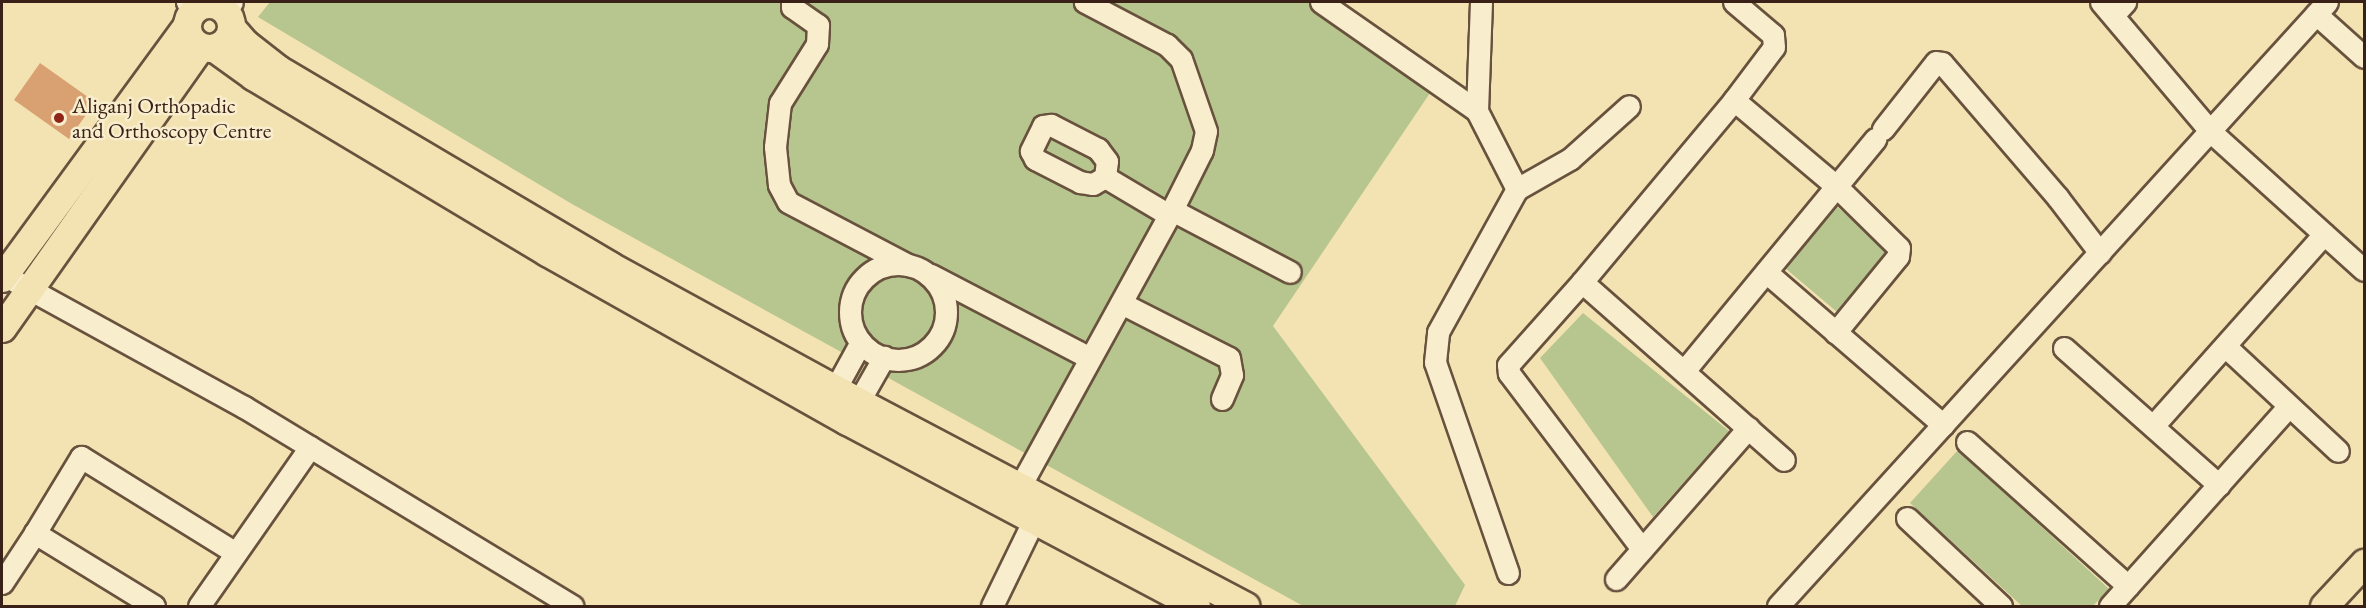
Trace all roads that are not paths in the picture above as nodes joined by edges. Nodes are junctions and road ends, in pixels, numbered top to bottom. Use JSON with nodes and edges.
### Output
{"nodes":[{"id":1,"x":792,"y":2,"type":"edge"},
{"id":2,"x":1085,"y":2,"type":"edge"},
{"id":3,"x":1321,"y":2,"type":"edge"},
{"id":4,"x":1481,"y":2,"type":"edge"},
{"id":5,"x":1734,"y":2,"type":"edge"},
{"id":6,"x":2113,"y":6,"type":"edge"},
{"id":7,"x":2321,"y":8,"type":"edge"},
{"id":8,"x":209,"y":18,"type":"edge"},
{"id":9,"x":2364,"y":57,"type":"edge"},
{"id":10,"x":1734,"y":100,"type":"junction"},
{"id":11,"x":1629,"y":106,"type":"dead end"},
{"id":12,"x":1477,"y":111,"type":"junction"},
{"id":13,"x":2210,"y":131,"type":"junction"},
{"id":14,"x":1105,"y":177,"type":"dead end"},
{"id":15,"x":1836,"y":186,"type":"junction"},
{"id":16,"x":1517,"y":189,"type":"junction"},
{"id":17,"x":1171,"y":213,"type":"junction"},
{"id":18,"x":2324,"y":234,"type":"junction"},
{"id":19,"x":2100,"y":253,"type":"junction"},
{"id":20,"x":4,"y":268,"type":"edge"},
{"id":21,"x":916,"y":268,"type":"junction"},
{"id":22,"x":2364,"y":270,"type":"edge"},
{"id":23,"x":1766,"y":272,"type":"junction"},
{"id":24,"x":1290,"y":273,"type":"dead end"},
{"id":25,"x":1582,"y":282,"type":"junction"},
{"id":26,"x":29,"y":287,"type":"junction"},
{"id":27,"x":1120,"y":303,"type":"junction"},
{"id":28,"x":2,"y":328,"type":"edge"},
{"id":29,"x":1835,"y":333,"type":"junction"},
{"id":30,"x":861,"y":342,"type":"junction"},
{"id":31,"x":2225,"y":346,"type":"junction"},
{"id":32,"x":2064,"y":348,"type":"dead end"},
{"id":33,"x":884,"y":357,"type":"junction"},
{"id":34,"x":1090,"y":357,"type":"junction"},
{"id":35,"x":1684,"y":371,"type":"junction"},
{"id":36,"x":830,"y":398,"type":"junction"},
{"id":37,"x":1222,"y":399,"type":"dead end"},
{"id":38,"x":2289,"y":406,"type":"junction"},
{"id":39,"x":853,"y":411,"type":"junction"},
{"id":40,"x":1943,"y":425,"type":"junction"},
{"id":41,"x":2153,"y":426,"type":"junction"},
{"id":42,"x":1748,"y":428,"type":"junction"},
{"id":43,"x":1967,"y":442,"type":"dead end"},
{"id":44,"x":310,"y":447,"type":"junction"},
{"id":45,"x":2338,"y":451,"type":"dead end"},
{"id":46,"x":1785,"y":460,"type":"dead end"},
{"id":47,"x":2219,"y":484,"type":"junction"},
{"id":48,"x":1026,"y":504,"type":"junction"},
{"id":49,"x":1907,"y":518,"type":"dead end"},
{"id":50,"x":34,"y":533,"type":"junction"},
{"id":51,"x":1642,"y":549,"type":"junction"},
{"id":52,"x":236,"y":553,"type":"junction"},
{"id":53,"x":2364,"y":562,"type":"edge"},
{"id":54,"x":1508,"y":573,"type":"dead end"},
{"id":55,"x":1616,"y":579,"type":"dead end"},
{"id":56,"x":2,"y":583,"type":"edge"},
{"id":57,"x":2128,"y":586,"type":"junction"},
{"id":58,"x":544,"y":599,"type":"edge"},
{"id":59,"x":154,"y":606,"type":"edge"},
{"id":60,"x":199,"y":606,"type":"edge"},
{"id":61,"x":572,"y":606,"type":"edge"},
{"id":62,"x":992,"y":606,"type":"edge"},
{"id":63,"x":1196,"y":606,"type":"edge"},
{"id":64,"x":1246,"y":606,"type":"edge"},
{"id":65,"x":1778,"y":606,"type":"edge"},
{"id":66,"x":2001,"y":606,"type":"edge"},
{"id":67,"x":2110,"y":606,"type":"edge"},
{"id":68,"x":2324,"y":606,"type":"edge"}],
"edges":[{"from":1,"to":21,"type":"street"},
{"from":2,"to":17,"type":"street"},
{"from":3,"to":12,"type":"street"},
{"from":4,"to":12,"type":"street"},
{"from":5,"to":10,"type":"street"},
{"from":6,"to":13,"type":"street"},
{"from":7,"to":9,"type":"street"},
{"from":7,"to":13,"type":"street"},
{"from":8,"to":20,"type":"main road"},
{"from":8,"to":26,"type":"main road"},
{"from":8,"to":36,"type":"main road"},
{"from":10,"to":15,"type":"street"},
{"from":10,"to":25,"type":"street"},
{"from":11,"to":16,"type":"street"},
{"from":12,"to":16,"type":"street"},
{"from":13,"to":18,"type":"street"},
{"from":13,"to":19,"type":"street"},
{"from":14,"to":17,"type":"street"},
{"from":15,"to":19,"type":"street"},
{"from":15,"to":23,"type":"street"},
{"from":15,"to":29,"type":"street"},
{"from":16,"to":54,"type":"street"},
{"from":17,"to":24,"type":"street"},
{"from":17,"to":27,"type":"street"},
{"from":18,"to":22,"type":"street"},
{"from":18,"to":31,"type":"street"},
{"from":19,"to":40,"type":"street"},
{"from":20,"to":26,"type":"street"},
{"from":21,"to":30,"type":"street"},
{"from":21,"to":33,"type":"street"},
{"from":21,"to":34,"type":"street"},
{"from":23,"to":29,"type":"street"},
{"from":23,"to":35,"type":"street"},
{"from":25,"to":35,"type":"street"},
{"from":25,"to":51,"type":"street"},
{"from":26,"to":28,"type":"main road"},
{"from":26,"to":44,"type":"street"},
{"from":27,"to":34,"type":"street"},
{"from":27,"to":37,"type":"street"},
{"from":29,"to":40,"type":"street"},
{"from":30,"to":33,"type":"street"},
{"from":30,"to":36,"type":"street"},
{"from":31,"to":38,"type":"street"},
{"from":31,"to":41,"type":"street"},
{"from":32,"to":41,"type":"street"},
{"from":33,"to":39,"type":"street"},
{"from":34,"to":48,"type":"street"},
{"from":35,"to":42,"type":"street"},
{"from":36,"to":39,"type":"main road"},
{"from":38,"to":45,"type":"street"},
{"from":38,"to":47,"type":"street"},
{"from":39,"to":48,"type":"main road"},
{"from":40,"to":65,"type":"street"},
{"from":41,"to":47,"type":"street"},
{"from":42,"to":46,"type":"street"},
{"from":42,"to":51,"type":"street"},
{"from":43,"to":57,"type":"street"},
{"from":44,"to":52,"type":"street"},
{"from":44,"to":58,"type":"street"},
{"from":47,"to":57,"type":"street"},
{"from":48,"to":62,"type":"street"},
{"from":48,"to":63,"type":"main road"},
{"from":48,"to":64,"type":"main road"},
{"from":49,"to":66,"type":"street"},
{"from":50,"to":52,"type":"street"},
{"from":50,"to":56,"type":"street"},
{"from":50,"to":59,"type":"street"},
{"from":51,"to":55,"type":"street"},
{"from":52,"to":60,"type":"street"},
{"from":53,"to":68,"type":"main road"},
{"from":57,"to":67,"type":"street"},
{"from":58,"to":61,"type":"street"}]}
